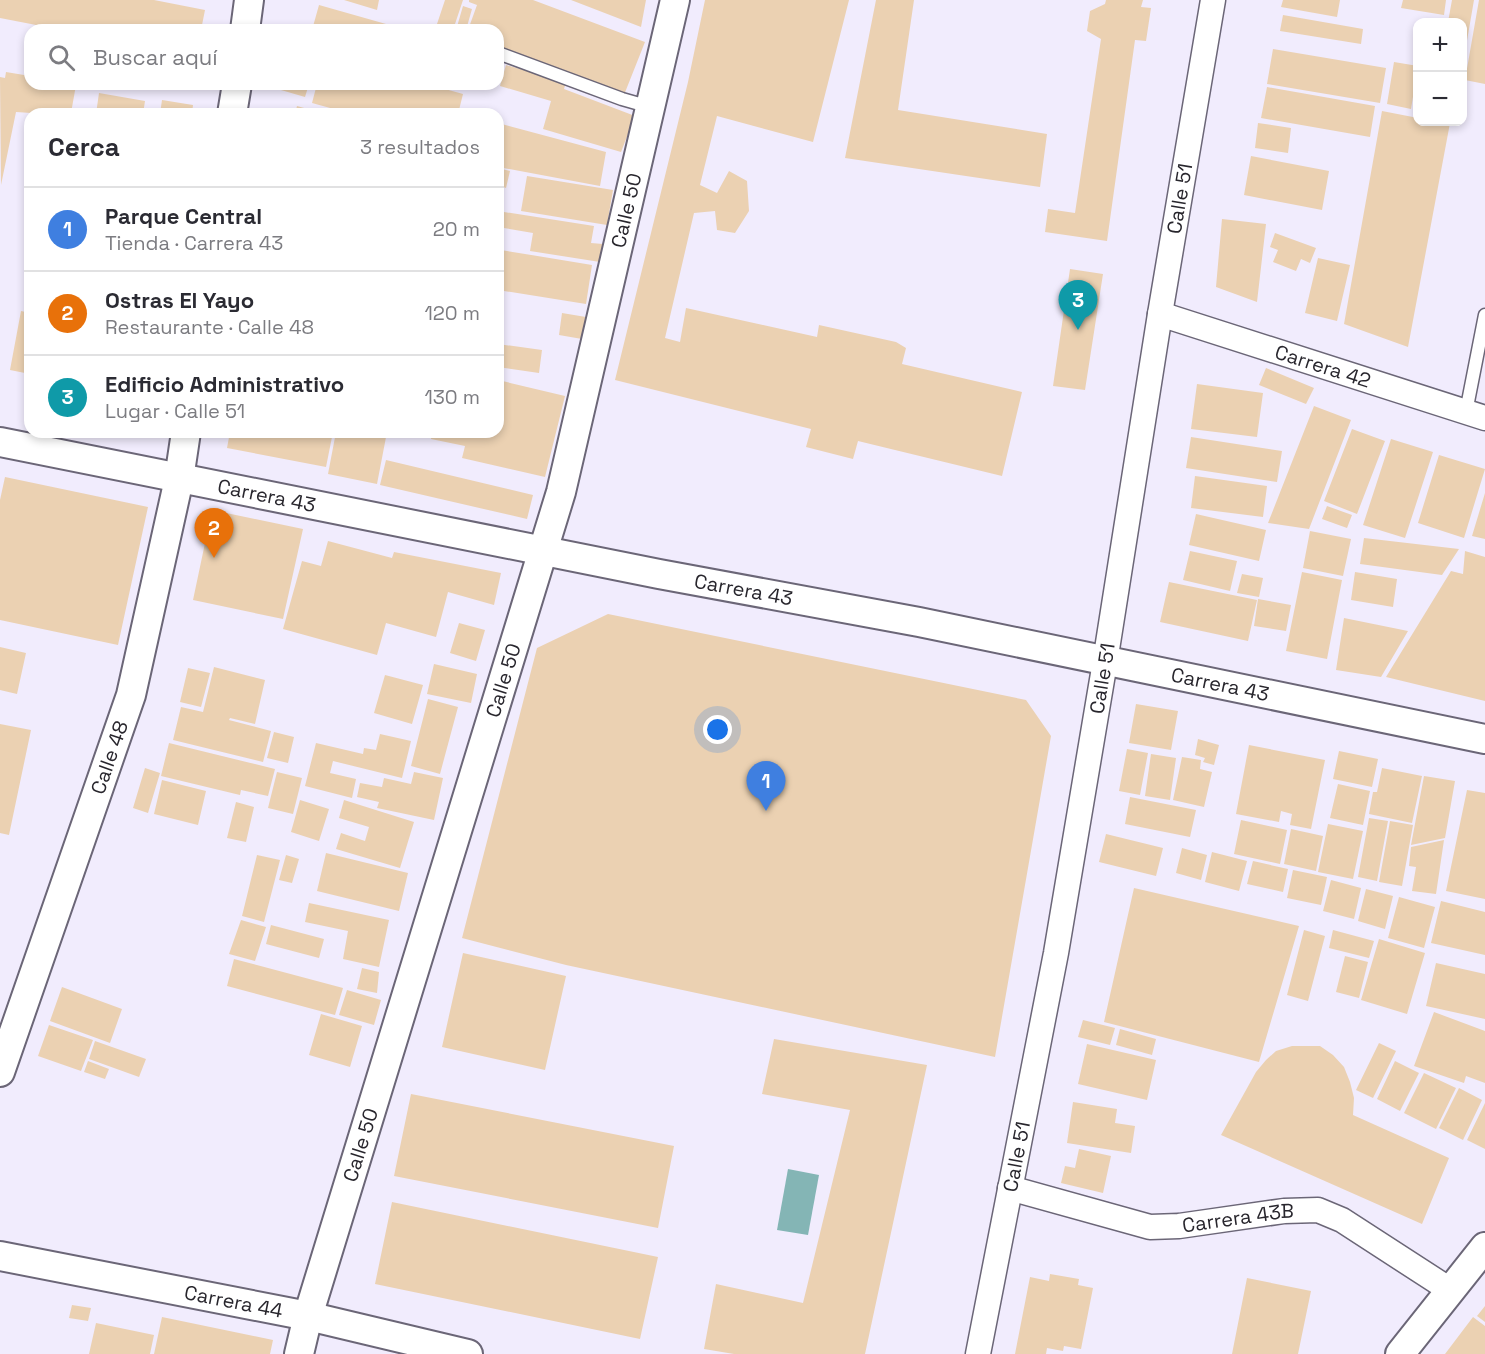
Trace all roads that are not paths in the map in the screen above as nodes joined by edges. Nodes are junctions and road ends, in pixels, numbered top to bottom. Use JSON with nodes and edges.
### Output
{"nodes":[{"id":1,"x":249,"y":0,"type":"edge"},
{"id":2,"x":675,"y":0,"type":"edge"},
{"id":3,"x":1213,"y":0,"type":"edge"},
{"id":4,"x":246,"y":24,"type":"edge"},
{"id":5,"x":504,"y":55,"type":"edge"},
{"id":6,"x":236,"y":90,"type":"edge"},
{"id":7,"x":650,"y":107,"type":"junction"},
{"id":8,"x":233,"y":108,"type":"edge"},
{"id":9,"x":1160,"y":314,"type":"junction"},
{"id":10,"x":1485,"y":315,"type":"edge"},
{"id":11,"x":1476,"y":415,"type":"edge"},
{"id":12,"x":185,"y":438,"type":"edge"},
{"id":13,"x":0,"y":442,"type":"edge"},
{"id":14,"x":179,"y":479,"type":"junction"},
{"id":15,"x":544,"y":551,"type":"junction"},
{"id":16,"x":1105,"y":662,"type":"junction"},
{"id":17,"x":1485,"y":739,"type":"edge"},
{"id":18,"x":0,"y":1072,"type":"edge"},
{"id":19,"x":1010,"y":1188,"type":"junction"},
{"id":20,"x":1485,"y":1247,"type":"edge"},
{"id":21,"x":0,"y":1256,"type":"edge"},
{"id":22,"x":1450,"y":1290,"type":"junction"},
{"id":23,"x":308,"y":1316,"type":"junction"},
{"id":24,"x":299,"y":1354,"type":"edge"},
{"id":25,"x":468,"y":1354,"type":"edge"},
{"id":26,"x":978,"y":1354,"type":"edge"},
{"id":27,"x":1400,"y":1354,"type":"edge"}],
"edges":[{"from":1,"to":4,"type":"street"},
{"from":2,"to":7,"type":"street","name":"Calle 50"},
{"from":3,"to":9,"type":"street","name":"Calle 51"},
{"from":5,"to":7,"type":"lane"},
{"from":6,"to":8,"type":"street"},
{"from":7,"to":15,"type":"street","name":"Calle 50"},
{"from":9,"to":11,"type":"street","name":"Carrera 42"},
{"from":9,"to":16,"type":"street","name":"Calle 51"},
{"from":10,"to":11,"type":"lane"},
{"from":12,"to":14,"type":"street","name":"Calle 48"},
{"from":13,"to":14,"type":"street","name":"Carrera 43"},
{"from":14,"to":15,"type":"street","name":"Carrera 43"},
{"from":14,"to":18,"type":"street","name":"Calle 48"},
{"from":15,"to":16,"type":"street","name":"Carrera 43"},
{"from":15,"to":23,"type":"street","name":"Calle 50"},
{"from":16,"to":17,"type":"street","name":"Carrera 43"},
{"from":16,"to":19,"type":"street","name":"Calle 51"},
{"from":19,"to":22,"type":"street","name":"Carrera 43B"},
{"from":19,"to":26,"type":"street","name":"Calle 51"},
{"from":20,"to":22,"type":"street"},
{"from":21,"to":23,"type":"street","name":"Carrera 44"},
{"from":22,"to":27,"type":"street"},
{"from":23,"to":24,"type":"street","name":"Calle 50"},
{"from":23,"to":25,"type":"street","name":"Carrera 44"}]}
